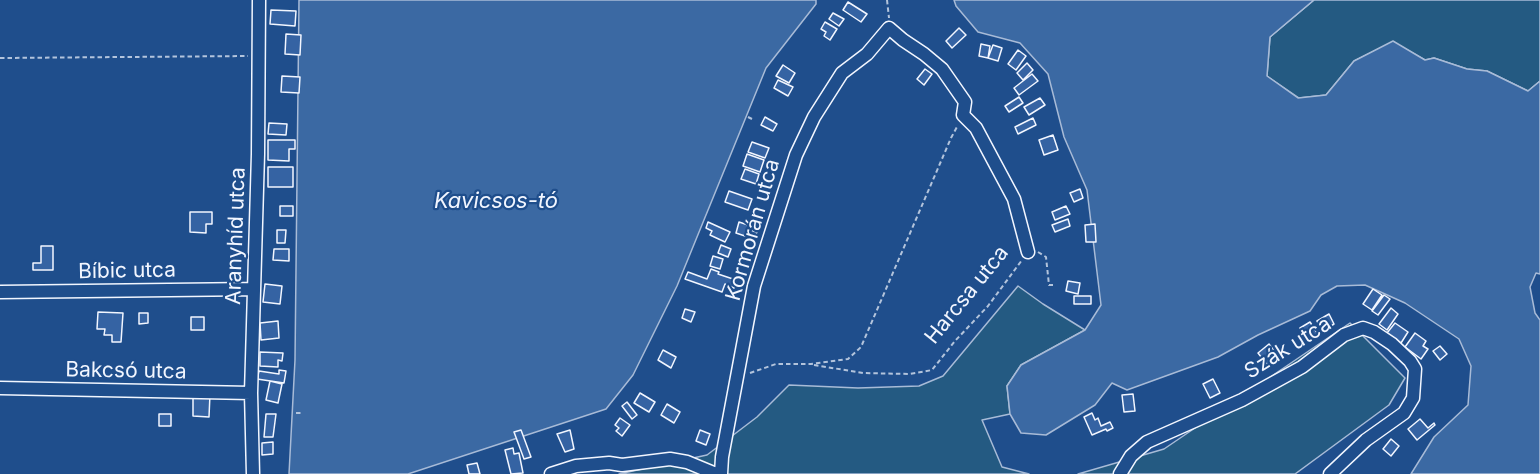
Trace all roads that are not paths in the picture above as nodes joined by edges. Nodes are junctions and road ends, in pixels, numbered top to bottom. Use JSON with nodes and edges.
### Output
{"nodes":[{"id":1,"x":259,"y":0,"type":"edge"},
{"id":2,"x":890,"y":28,"type":"joint"},
{"id":3,"x":1028,"y":252,"type":"road end"},
{"id":4,"x":254,"y":289,"type":"junction"},
{"id":5,"x":0,"y":292,"type":"edge"},
{"id":6,"x":0,"y":388,"type":"edge"},
{"id":7,"x":251,"y":393,"type":"junction"},
{"id":8,"x":253,"y":474,"type":"edge"},
{"id":9,"x":552,"y":474,"type":"edge"},
{"id":10,"x":716,"y":474,"type":"edge"},
{"id":11,"x":721,"y":474,"type":"edge"},
{"id":12,"x":1120,"y":474,"type":"edge"},
{"id":13,"x":1330,"y":474,"type":"edge"}],
"edges":[{"from":1,"to":4,"type":"street","name":"Aranyhíd utca"},
{"from":2,"to":3,"type":"street","name":"Harcsa utca"},
{"from":2,"to":11,"type":"street","name":"Kormorán utca"},
{"from":4,"to":5,"type":"street","name":"Bíbic utca"},
{"from":4,"to":7,"type":"street","name":"Aranyhíd utca"},
{"from":6,"to":7,"type":"street","name":"Bakcsó utca"},
{"from":7,"to":8,"type":"street","name":"Aranyhíd utca"},
{"from":9,"to":10,"type":"street"},
{"from":12,"to":13,"type":"street","name":"Szák utca"}]}
